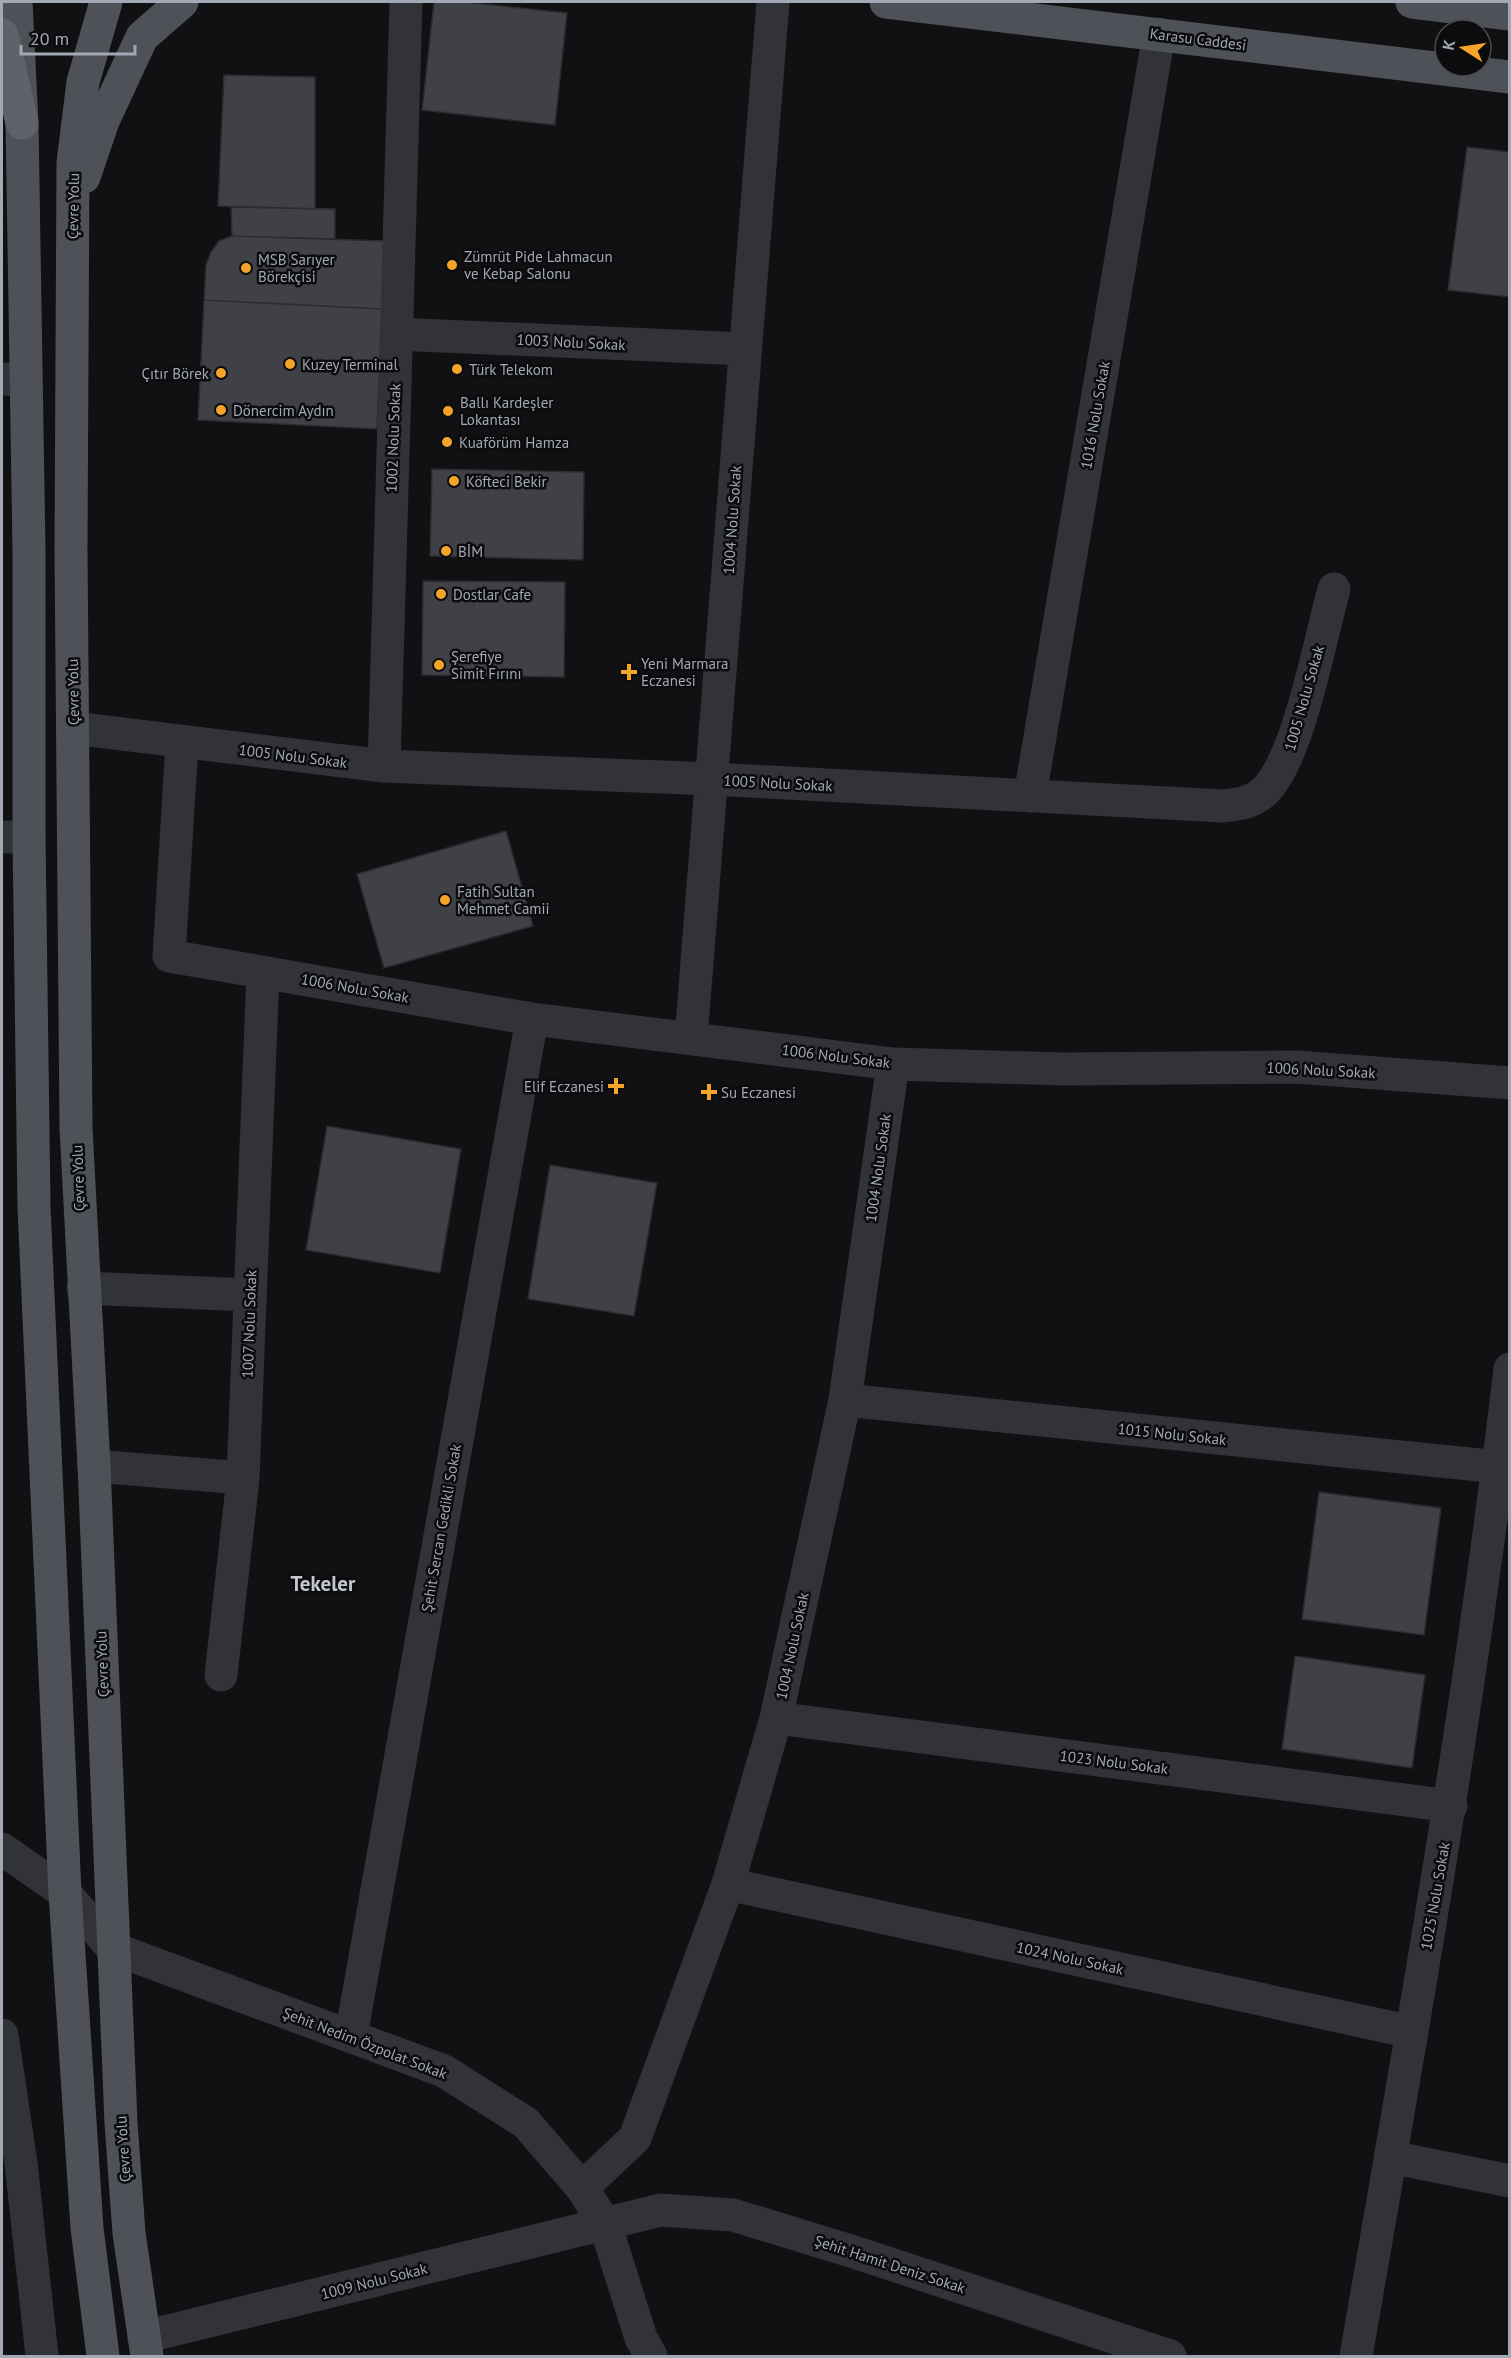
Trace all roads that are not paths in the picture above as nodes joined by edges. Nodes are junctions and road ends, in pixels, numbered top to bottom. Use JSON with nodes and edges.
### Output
{"nodes":[{"id":1,"x":16,"y":2,"type":"edge"},
{"id":2,"x":106,"y":2,"type":"edge"},
{"id":3,"x":182,"y":2,"type":"edge"},
{"id":4,"x":406,"y":2,"type":"edge"},
{"id":5,"x":773,"y":2,"type":"edge"},
{"id":6,"x":886,"y":2,"type":"edge"},
{"id":7,"x":1412,"y":2,"type":"edge"},
{"id":8,"x":1509,"y":14,"type":"edge"},
{"id":9,"x":1159,"y":34,"type":"junction"},
{"id":10,"x":2,"y":36,"type":"edge"},
{"id":11,"x":1509,"y":76,"type":"edge"},
{"id":12,"x":22,"y":123,"type":"junction"},
{"id":13,"x":72,"y":210,"type":"junction"},
{"id":14,"x":396,"y":334,"type":"junction"},
{"id":15,"x":746,"y":349,"type":"junction"},
{"id":16,"x":14,"y":380,"type":"edge"},
{"id":17,"x":1334,"y":589,"type":"dead end"},
{"id":18,"x":73,"y":728,"type":"junction"},
{"id":19,"x":182,"y":743,"type":"junction"},
{"id":20,"x":384,"y":766,"type":"junction"},
{"id":21,"x":712,"y":779,"type":"junction"},
{"id":22,"x":1030,"y":796,"type":"junction"},
{"id":23,"x":15,"y":837,"type":"edge"},
{"id":24,"x":263,"y":972,"type":"junction"},
{"id":25,"x":532,"y":1020,"type":"junction"},
{"id":26,"x":691,"y":1038,"type":"junction"},
{"id":27,"x":893,"y":1064,"type":"junction"},
{"id":28,"x":1509,"y":1083,"type":"edge"},
{"id":29,"x":83,"y":1288,"type":"junction"},
{"id":30,"x":250,"y":1295,"type":"junction"},
{"id":31,"x":1509,"y":1369,"type":"edge"},
{"id":32,"x":845,"y":1400,"type":"junction"},
{"id":33,"x":1506,"y":1433,"type":"edge"},
{"id":34,"x":94,"y":1466,"type":"junction"},
{"id":35,"x":1499,"y":1467,"type":"junction"},
{"id":36,"x":243,"y":1478,"type":"junction"},
{"id":37,"x":221,"y":1675,"type":"dead end"},
{"id":38,"x":776,"y":1718,"type":"junction"},
{"id":39,"x":1451,"y":1806,"type":"junction"},
{"id":40,"x":2,"y":1849,"type":"edge"},
{"id":41,"x":728,"y":1884,"type":"junction"},
{"id":42,"x":65,"y":1893,"type":"junction"},
{"id":43,"x":112,"y":1948,"type":"junction"},
{"id":44,"x":1412,"y":2032,"type":"junction"},
{"id":45,"x":2,"y":2035,"type":"edge"},
{"id":46,"x":351,"y":2036,"type":"junction"},
{"id":47,"x":1390,"y":2157,"type":"junction"},
{"id":48,"x":1509,"y":2181,"type":"edge"},
{"id":49,"x":582,"y":2188,"type":"junction"},
{"id":50,"x":604,"y":2224,"type":"junction"},
{"id":51,"x":145,"y":2347,"type":"edge"},
{"id":52,"x":42,"y":2356,"type":"edge"},
{"id":53,"x":103,"y":2356,"type":"edge"},
{"id":54,"x":651,"y":2356,"type":"edge"},
{"id":55,"x":1170,"y":2356,"type":"edge"},
{"id":56,"x":1356,"y":2356,"type":"edge"}],
"edges":[{"from":1,"to":12,"type":"main road"},
{"from":2,"to":13,"type":"main road","name":"Çevre Yolu"},
{"from":3,"to":13,"type":"main road"},
{"from":4,"to":14,"type":"street","name":"1002 Nolu Sokak"},
{"from":5,"to":15,"type":"street","name":"1004 Nolu Sokak"},
{"from":6,"to":9,"type":"main road","name":"Karasu Caddesi"},
{"from":7,"to":8,"type":"main road"},
{"from":9,"to":11,"type":"main road","name":"Karasu Caddesi"},
{"from":9,"to":22,"type":"street","name":"1016 Nolu Sokak"},
{"from":10,"to":12,"type":"highway"},
{"from":12,"to":16,"type":"main road"},
{"from":13,"to":18,"type":"main road","name":"Çevre Yolu"},
{"from":14,"to":15,"type":"street","name":"1003 Nolu Sokak"},
{"from":14,"to":20,"type":"street","name":"1002 Nolu Sokak"},
{"from":15,"to":21,"type":"street","name":"1004 Nolu Sokak"},
{"from":16,"to":23,"type":"main road"},
{"from":17,"to":22,"type":"street","name":"1005 Nolu Sokak"},
{"from":18,"to":19,"type":"street","name":"1005 Nolu Sokak"},
{"from":18,"to":29,"type":"main road","name":"Çevre Yolu"},
{"from":19,"to":20,"type":"street","name":"1005 Nolu Sokak"},
{"from":19,"to":24,"type":"street","name":"1006 Nolu Sokak"},
{"from":20,"to":21,"type":"street","name":"1005 Nolu Sokak"},
{"from":21,"to":22,"type":"street","name":"1005 Nolu Sokak"},
{"from":21,"to":26,"type":"street","name":"1004 Nolu Sokak"},
{"from":23,"to":42,"type":"main road"},
{"from":24,"to":25,"type":"street","name":"1006 Nolu Sokak"},
{"from":24,"to":30,"type":"street","name":"1007 Nolu Sokak"},
{"from":25,"to":26,"type":"street","name":"1006 Nolu Sokak"},
{"from":25,"to":46,"type":"street","name":"Şehit Sercan Gedikli Sokak"},
{"from":26,"to":27,"type":"street","name":"1006 Nolu Sokak"},
{"from":27,"to":28,"type":"street","name":"1006 Nolu Sokak"},
{"from":27,"to":32,"type":"street","name":"1004 Nolu Sokak"},
{"from":29,"to":30,"type":"street"},
{"from":29,"to":34,"type":"main road","name":"Çevre Yolu"},
{"from":30,"to":36,"type":"street","name":"1007 Nolu Sokak"},
{"from":31,"to":33,"type":"street","name":"1025 Nolu Sokak"},
{"from":32,"to":35,"type":"street","name":"1015 Nolu Sokak"},
{"from":32,"to":38,"type":"street","name":"1004 Nolu Sokak"},
{"from":33,"to":35,"type":"street","name":"1025 Nolu Sokak"},
{"from":34,"to":36,"type":"street"},
{"from":34,"to":43,"type":"main road","name":"Çevre Yolu"},
{"from":35,"to":39,"type":"street","name":"1025 Nolu Sokak"},
{"from":36,"to":37,"type":"street","name":"1007 Nolu Sokak"},
{"from":38,"to":39,"type":"street","name":"1023 Nolu Sokak"},
{"from":38,"to":41,"type":"street","name":"1004 Nolu Sokak"},
{"from":39,"to":44,"type":"street","name":"1025 Nolu Sokak"},
{"from":40,"to":42,"type":"street","name":"Şehit Nedim Özpolat Sokak"},
{"from":41,"to":44,"type":"street","name":"1024 Nolu Sokak"},
{"from":41,"to":49,"type":"street","name":"1004 Nolu Sokak"},
{"from":42,"to":43,"type":"street","name":"Şehit Nedim Özpolat Sokak"},
{"from":42,"to":53,"type":"main road"},
{"from":43,"to":46,"type":"street","name":"Şehit Nedim Özpolat Sokak"},
{"from":43,"to":51,"type":"main road","name":"Çevre Yolu"},
{"from":44,"to":47,"type":"street","name":"1025 Nolu Sokak"},
{"from":45,"to":52,"type":"street"},
{"from":46,"to":49,"type":"street","name":"Şehit Nedim Özpolat Sokak"},
{"from":47,"to":48,"type":"street"},
{"from":47,"to":56,"type":"street","name":"1025 Nolu Sokak"},
{"from":49,"to":50,"type":"street","name":"Şehit Nedim Özpolat Sokak"},
{"from":50,"to":51,"type":"street","name":"1009 Nolu Sokak"},
{"from":50,"to":54,"type":"street","name":"Şehit Nedim Özpolat Sokak"},
{"from":50,"to":55,"type":"street","name":"Şehit Hamit Deniz Sokak"}]}
